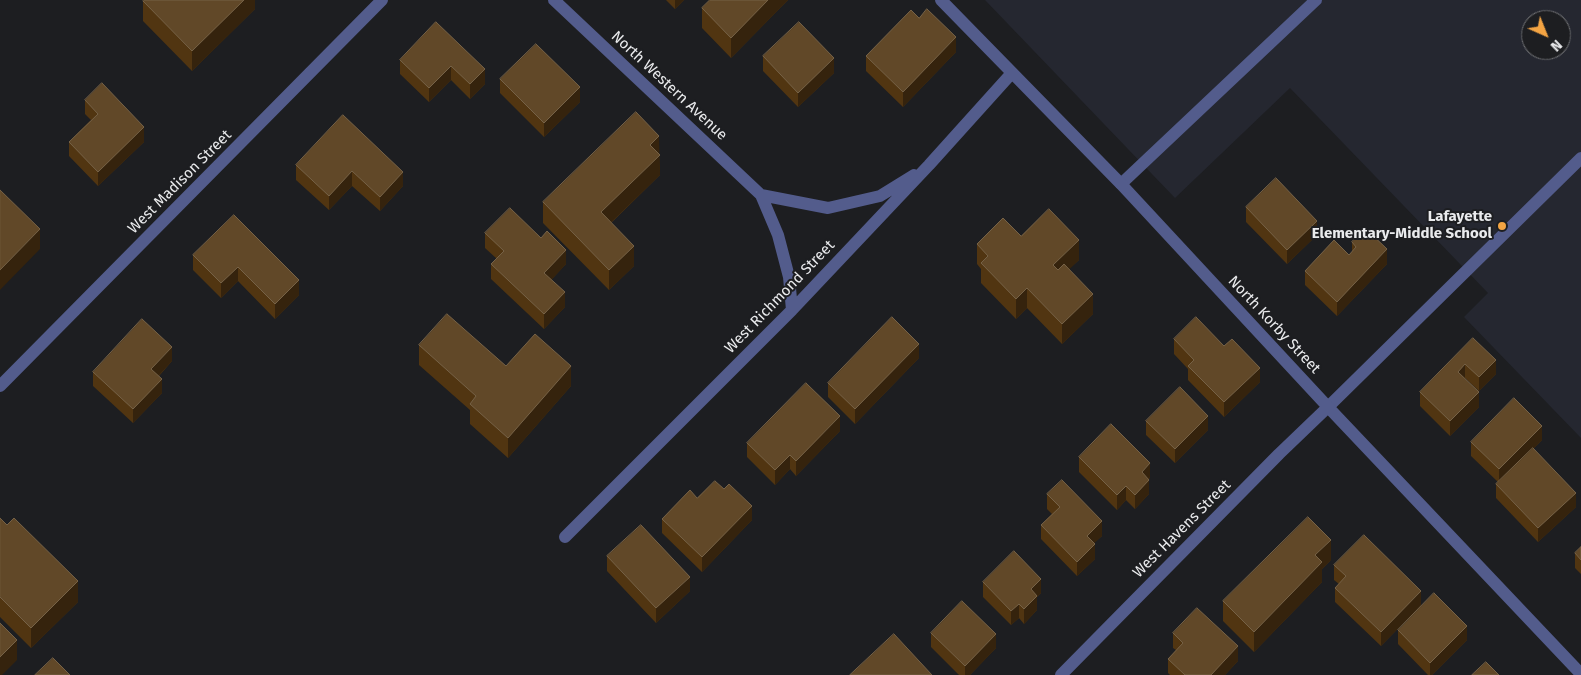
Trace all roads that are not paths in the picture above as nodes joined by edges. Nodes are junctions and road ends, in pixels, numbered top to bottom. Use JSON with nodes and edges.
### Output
{"nodes":[{"id":1,"x":382,"y":0,"type":"edge"},
{"id":2,"x":554,"y":0,"type":"edge"},
{"id":3,"x":940,"y":0,"type":"edge"},
{"id":4,"x":1316,"y":0,"type":"edge"},
{"id":5,"x":1011,"y":74,"type":"junction"},
{"id":6,"x":1581,"y":158,"type":"edge"},
{"id":7,"x":929,"y":165,"type":"junction"},
{"id":8,"x":1121,"y":184,"type":"junction"},
{"id":9,"x":761,"y":195,"type":"junction"},
{"id":10,"x":792,"y":310,"type":"junction"},
{"id":11,"x":0,"y":386,"type":"edge"},
{"id":12,"x":1328,"y":407,"type":"junction"},
{"id":13,"x":565,"y":537,"type":"dead end"},
{"id":14,"x":1581,"y":674,"type":"edge"},
{"id":15,"x":1061,"y":675,"type":"edge"}],
"edges":[{"from":1,"to":11,"type":"street","name":"West Madison Street"},
{"from":2,"to":9,"type":"street","name":"North Western Avenue"},
{"from":3,"to":5,"type":"street","name":"North Korby Street"},
{"from":4,"to":8,"type":"street"},
{"from":5,"to":7,"type":"street","name":"West Richmond Street"},
{"from":5,"to":8,"type":"street","name":"North Korby Street"},
{"from":6,"to":12,"type":"street","name":"West Havens Street"},
{"from":7,"to":9,"type":"street"},
{"from":7,"to":10,"type":"street","name":"West Richmond Street"},
{"from":8,"to":12,"type":"street","name":"North Korby Street"},
{"from":9,"to":10,"type":"street","name":"North Western Avenue"},
{"from":10,"to":13,"type":"street","name":"West Richmond Street"},
{"from":12,"to":14,"type":"street","name":"North Korby Street"},
{"from":12,"to":15,"type":"street","name":"West Havens Street"}]}
